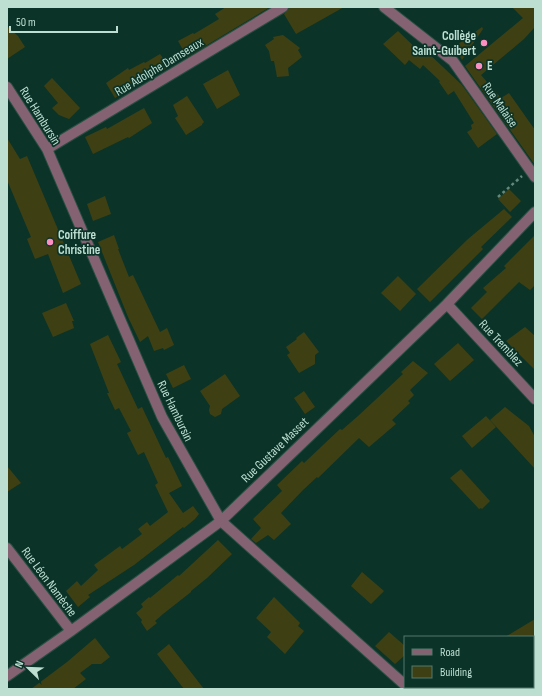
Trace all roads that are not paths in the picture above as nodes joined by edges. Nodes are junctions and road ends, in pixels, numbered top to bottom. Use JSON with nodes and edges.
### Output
{"nodes":[{"id":1,"x":283,"y":7,"type":"edge"},
{"id":2,"x":384,"y":7,"type":"edge"},
{"id":3,"x":7,"y":87,"type":"edge"},
{"id":4,"x":48,"y":149,"type":"junction"},
{"id":5,"x":532,"y":173,"type":"edge"},
{"id":6,"x":535,"y":212,"type":"edge"},
{"id":7,"x":447,"y":304,"type":"junction"},
{"id":8,"x":535,"y":399,"type":"edge"},
{"id":9,"x":221,"y":521,"type":"junction"},
{"id":10,"x":7,"y":548,"type":"edge"},
{"id":11,"x":71,"y":631,"type":"junction"},
{"id":12,"x":7,"y":676,"type":"edge"},
{"id":13,"x":404,"y":684,"type":"edge"}],
"edges":[{"from":1,"to":4,"type":"street","name":"Rue Adolphe Damseaux"},
{"from":2,"to":5,"type":"street","name":"Rue Malaise"},
{"from":3,"to":4,"type":"street","name":"Rue Hambursin"},
{"from":4,"to":9,"type":"street","name":"Rue Hambursin"},
{"from":6,"to":7,"type":"street","name":"Rue Gustave Masset"},
{"from":7,"to":8,"type":"street","name":"Rue Tremblez"},
{"from":7,"to":9,"type":"street","name":"Rue Gustave Masset"},
{"from":9,"to":11,"type":"street","name":"Rue Gustave Masset"},
{"from":9,"to":13,"type":"street","name":"Rue Hambursin"},
{"from":10,"to":11,"type":"street","name":"Rue Léon Namèche"},
{"from":11,"to":12,"type":"street","name":"Rue Gustave Masset"}]}
